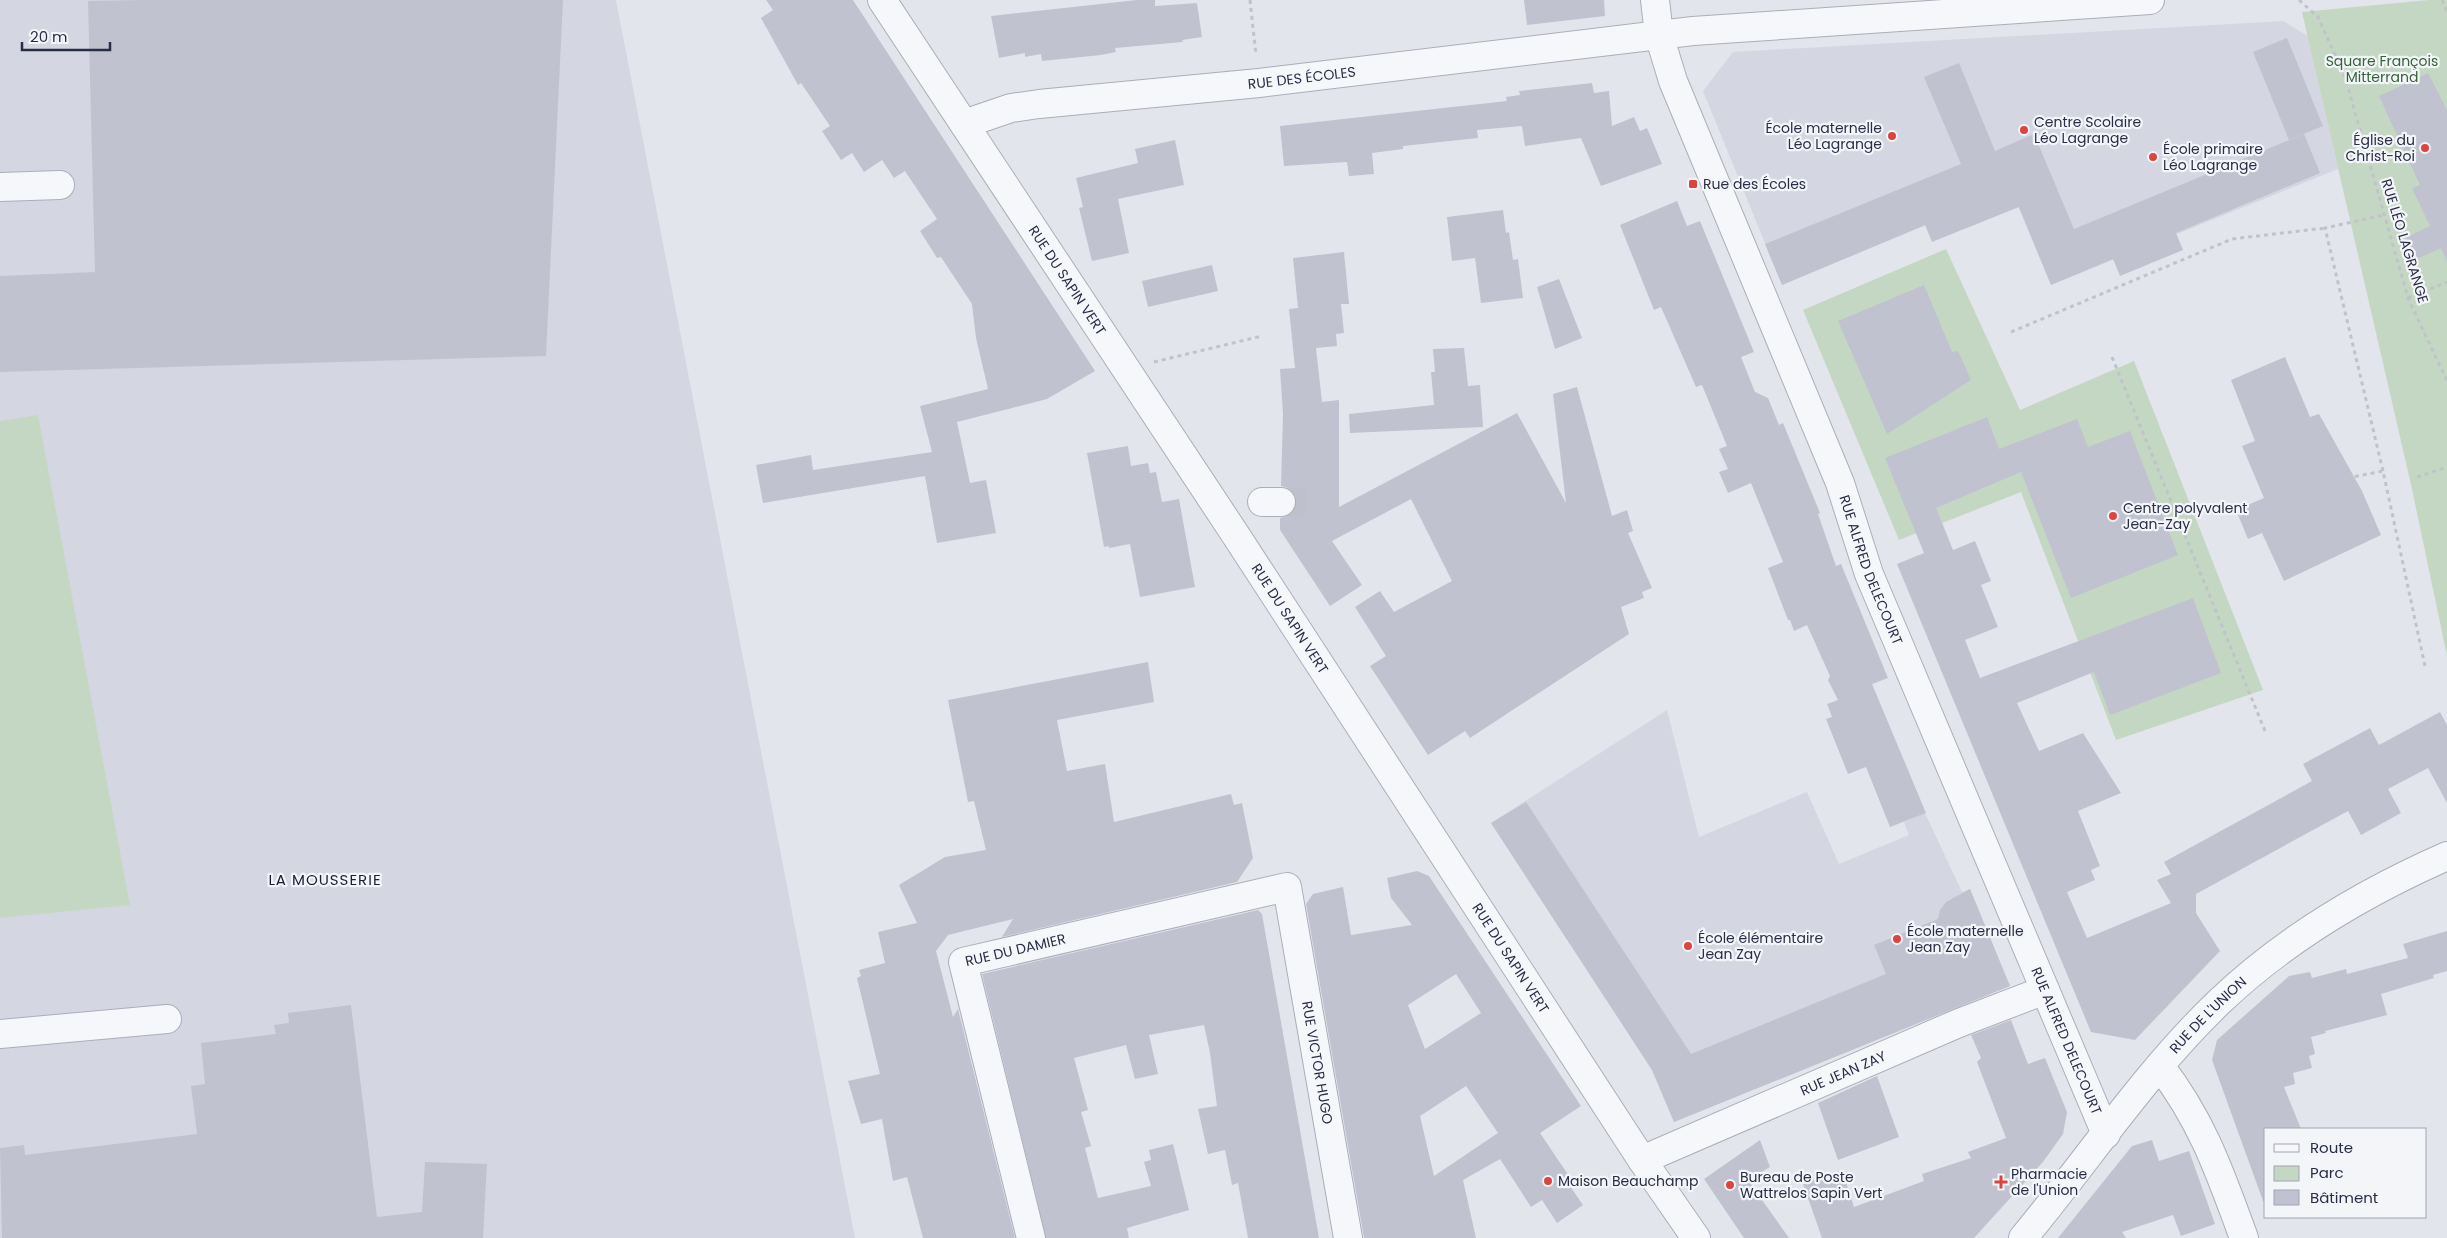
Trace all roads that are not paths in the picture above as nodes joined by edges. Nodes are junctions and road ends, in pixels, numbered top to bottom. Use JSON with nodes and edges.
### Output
{"nodes":[{"id":1,"x":882,"y":0,"type":"edge"},
{"id":2,"x":1655,"y":0,"type":"edge"},
{"id":3,"x":2150,"y":0,"type":"edge"},
{"id":4,"x":1659,"y":35,"type":"junction"},
{"id":5,"x":964,"y":124,"type":"junction"},
{"id":6,"x":60,"y":185,"type":"dead end"},
{"id":7,"x":0,"y":187,"type":"edge"},
{"id":8,"x":2447,"y":856,"type":"edge"},
{"id":9,"x":1287,"y":887,"type":"joint"},
{"id":10,"x":2045,"y":990,"type":"junction"},
{"id":11,"x":167,"y":1019,"type":"dead end"},
{"id":12,"x":0,"y":1034,"type":"edge"},
{"id":13,"x":2160,"y":1066,"type":"junction"},
{"id":14,"x":2106,"y":1134,"type":"junction"},
{"id":15,"x":1642,"y":1160,"type":"junction"},
{"id":16,"x":1031,"y":1238,"type":"edge"},
{"id":17,"x":1348,"y":1238,"type":"edge"},
{"id":18,"x":1696,"y":1238,"type":"edge"},
{"id":19,"x":2022,"y":1238,"type":"edge"},
{"id":20,"x":2244,"y":1238,"type":"edge"}],
"edges":[{"from":1,"to":5,"type":"street","name":"RUE DU SAPIN VERT"},
{"from":2,"to":4,"type":"street","name":"RUE ALFRED DELECOURT"},
{"from":3,"to":4,"type":"street","name":"RUE DES ÉCOLES"},
{"from":4,"to":5,"type":"street","name":"RUE DES ÉCOLES"},
{"from":4,"to":10,"type":"street","name":"RUE ALFRED DELECOURT"},
{"from":5,"to":15,"type":"street","name":"RUE DU SAPIN VERT"},
{"from":6,"to":7,"type":"street"},
{"from":8,"to":13,"type":"street","name":"RUE DE L'UNION"},
{"from":9,"to":16,"type":"street","name":"RUE DU DAMIER"},
{"from":9,"to":17,"type":"street","name":"RUE VICTOR HUGO"},
{"from":10,"to":14,"type":"street","name":"RUE ALFRED DELECOURT"},
{"from":10,"to":15,"type":"street","name":"RUE JEAN ZAY"},
{"from":11,"to":12,"type":"street"},
{"from":13,"to":14,"type":"street","name":"RUE DE L'UNION"},
{"from":13,"to":20,"type":"street"},
{"from":14,"to":19,"type":"street","name":"RUE DE L'UNION"},
{"from":15,"to":18,"type":"street","name":"RUE DU SAPIN VERT"}]}
